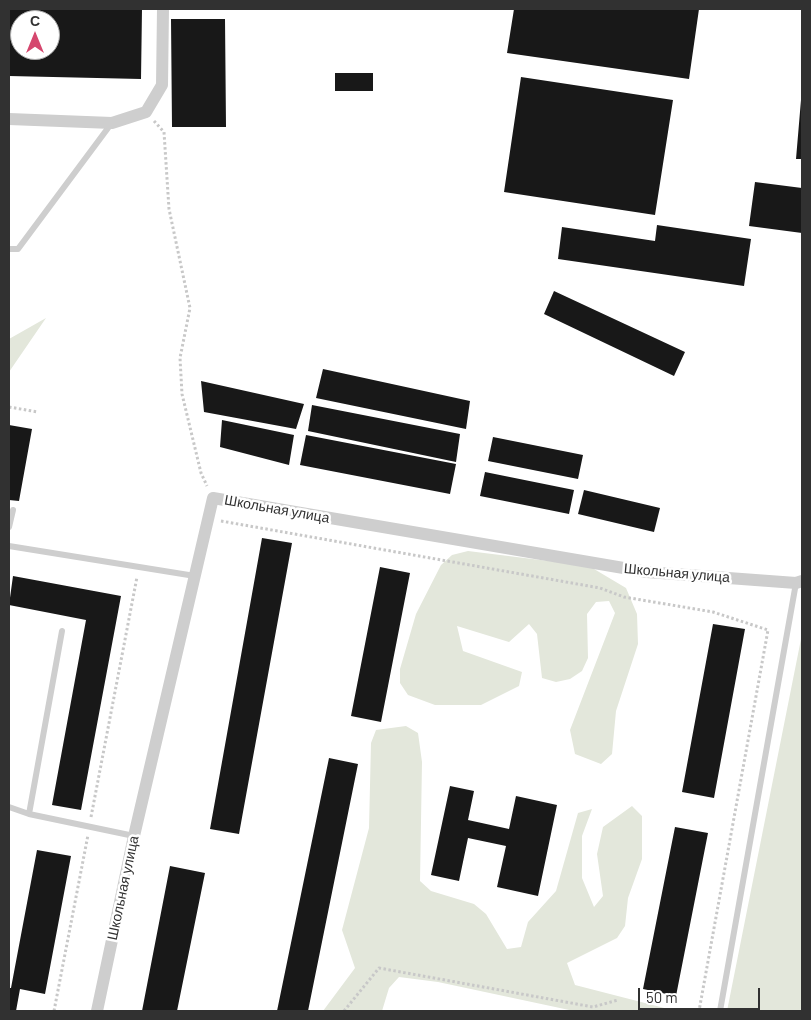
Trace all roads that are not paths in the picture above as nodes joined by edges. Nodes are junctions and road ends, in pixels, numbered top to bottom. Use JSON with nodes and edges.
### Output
{"nodes":[{"id":1,"x":163,"y":9,"type":"edge"},
{"id":2,"x":9,"y":119,"type":"edge"},
{"id":3,"x":112,"y":123,"type":"junction"},
{"id":4,"x":9,"y":249,"type":"edge"},
{"id":5,"x":13,"y":510,"type":"dead end"},
{"id":6,"x":9,"y":527,"type":"edge"},
{"id":7,"x":9,"y":546,"type":"edge"},
{"id":8,"x":195,"y":576,"type":"junction"},
{"id":9,"x":799,"y":582,"type":"edge"},
{"id":10,"x":62,"y":631,"type":"dead end"},
{"id":11,"x":9,"y":807,"type":"edge"},
{"id":12,"x":29,"y":814,"type":"junction"},
{"id":13,"x":134,"y":836,"type":"junction"},
{"id":14,"x":97,"y":1011,"type":"edge"},
{"id":15,"x":720,"y":1011,"type":"edge"}],
"edges":[{"from":1,"to":3,"type":"street"},
{"from":2,"to":3,"type":"street"},
{"from":3,"to":4,"type":"lane"},
{"from":5,"to":6,"type":"lane"},
{"from":7,"to":8,"type":"lane"},
{"from":8,"to":9,"type":"street","name":"Школьная улица"},
{"from":8,"to":13,"type":"street","name":"Школьная улица"},
{"from":9,"to":15,"type":"lane"},
{"from":10,"to":12,"type":"lane"},
{"from":11,"to":12,"type":"lane"},
{"from":12,"to":13,"type":"lane"},
{"from":13,"to":14,"type":"street","name":"Школьная улица"}]}
